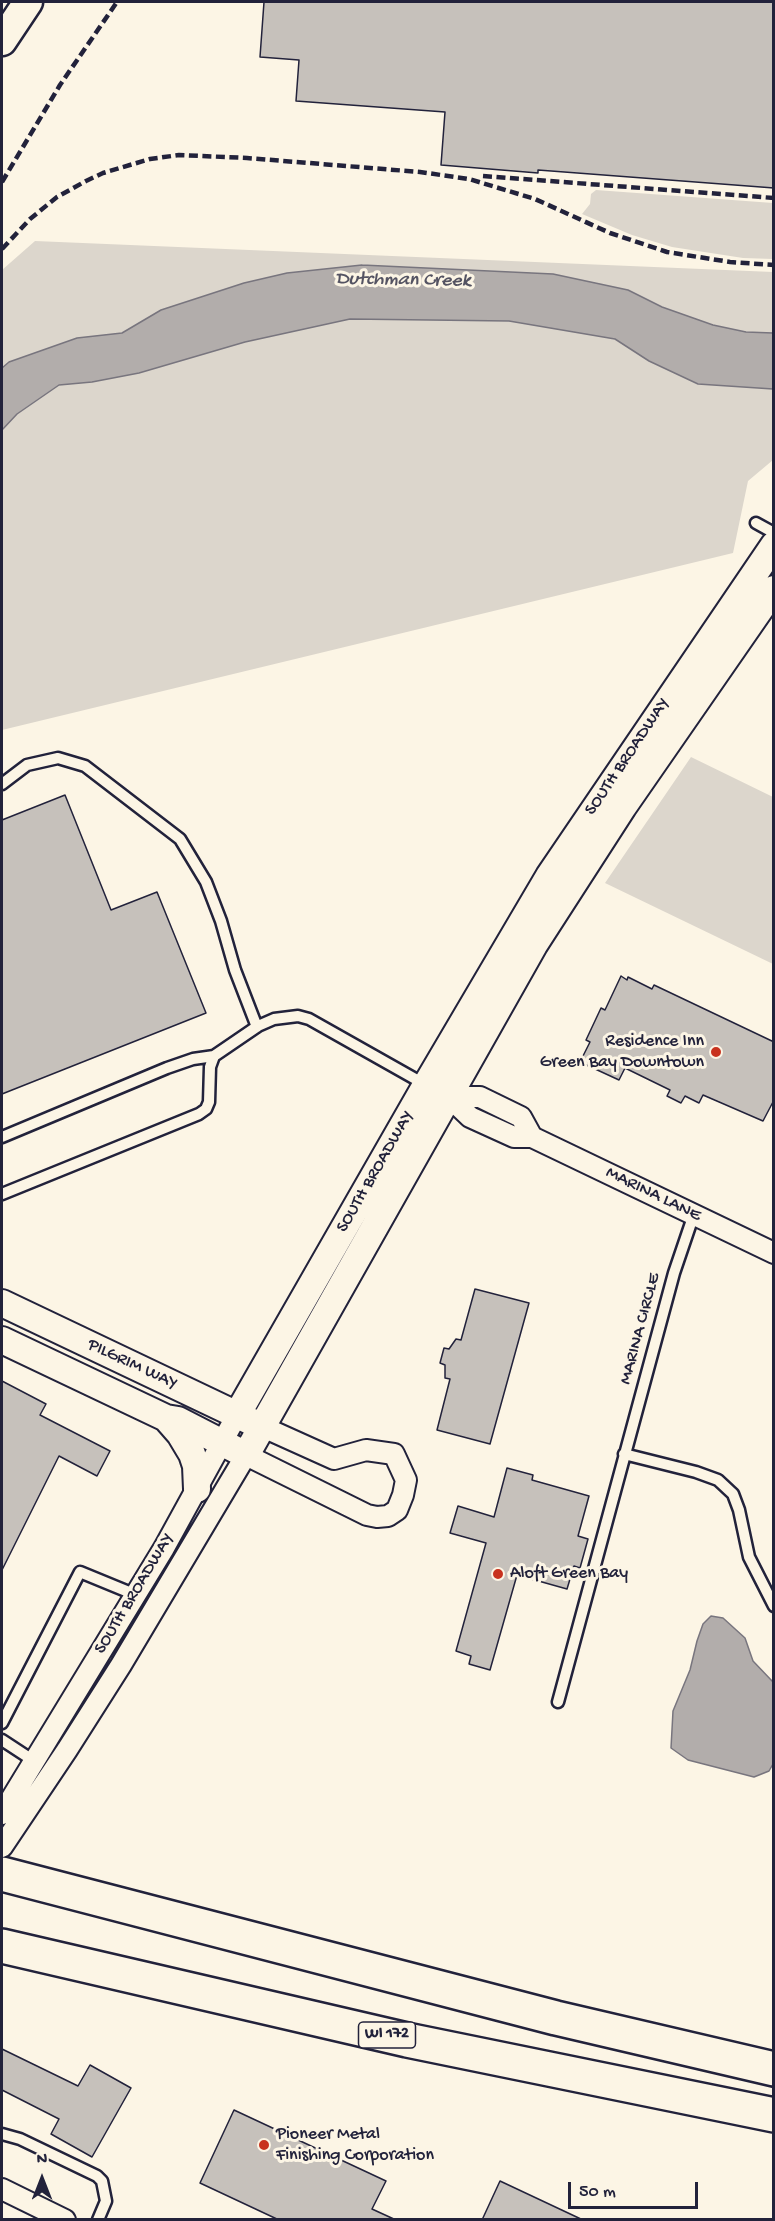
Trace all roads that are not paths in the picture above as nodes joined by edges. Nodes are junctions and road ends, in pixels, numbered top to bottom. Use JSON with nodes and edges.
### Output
{"nodes":[{"id":1,"x":28,"y":2,"type":"edge"},
{"id":2,"x":2,"y":41,"type":"edge"},
{"id":3,"x":756,"y":523,"type":"dead end"},
{"id":4,"x":774,"y":533,"type":"edge"},
{"id":5,"x":774,"y":545,"type":"edge"},
{"id":6,"x":774,"y":589,"type":"edge"},
{"id":7,"x":2,"y":784,"type":"edge"},
{"id":8,"x":257,"y":1027,"type":"junction"},
{"id":9,"x":214,"y":1056,"type":"junction"},
{"id":10,"x":426,"y":1085,"type":"junction"},
{"id":11,"x":449,"y":1097,"type":"junction"},
{"id":12,"x":2,"y":1137,"type":"edge"},
{"id":13,"x":2,"y":1194,"type":"edge"},
{"id":14,"x":694,"y":1214,"type":"junction"},
{"id":15,"x":774,"y":1253,"type":"edge"},
{"id":16,"x":2,"y":1303,"type":"edge"},
{"id":17,"x":2,"y":1340,"type":"edge"},
{"id":18,"x":237,"y":1415,"type":"junction"},
{"id":19,"x":166,"y":1418,"type":"junction"},
{"id":20,"x":263,"y":1427,"type":"junction"},
{"id":21,"x":223,"y":1442,"type":"junction"},
{"id":22,"x":246,"y":1455,"type":"junction"},
{"id":23,"x":624,"y":1455,"type":"junction"},
{"id":24,"x":197,"y":1489,"type":"junction"},
{"id":25,"x":135,"y":1595,"type":"junction"},
{"id":26,"x":774,"y":1606,"type":"edge"},
{"id":27,"x":558,"y":1702,"type":"dead end"},
{"id":28,"x":2,"y":1723,"type":"edge"},
{"id":29,"x":2,"y":1740,"type":"edge"},
{"id":30,"x":34,"y":1761,"type":"junction"},
{"id":31,"x":2,"y":1814,"type":"edge"},
{"id":32,"x":2,"y":1847,"type":"edge"},
{"id":33,"x":17,"y":1878,"type":"edge"},
{"id":34,"x":2,"y":1946,"type":"edge"},
{"id":35,"x":774,"y":2069,"type":"edge"},
{"id":36,"x":774,"y":2115,"type":"edge"},
{"id":37,"x":2,"y":2133,"type":"edge"},
{"id":38,"x":2,"y":2189,"type":"edge"},
{"id":39,"x":65,"y":2220,"type":"edge"},
{"id":40,"x":98,"y":2220,"type":"edge"}],
"edges":[{"from":1,"to":2,"type":"main road"},
{"from":3,"to":4,"type":"lane"},
{"from":5,"to":10,"type":"street","name":"SOUTH BROADWAY"},
{"from":6,"to":11,"type":"street","name":"SOUTH BROADWAY"},
{"from":7,"to":8,"type":"lane"},
{"from":8,"to":9,"type":"lane"},
{"from":8,"to":10,"type":"lane"},
{"from":9,"to":12,"type":"lane"},
{"from":9,"to":13,"type":"lane"},
{"from":10,"to":11,"type":"street","name":"MARINA LANE"},
{"from":10,"to":18,"type":"street","name":"SOUTH BROADWAY"},
{"from":11,"to":14,"type":"street","name":"MARINA LANE"},
{"from":11,"to":20,"type":"street","name":"SOUTH BROADWAY"},
{"from":14,"to":15,"type":"street","name":"MARINA LANE"},
{"from":14,"to":23,"type":"lane","name":"MARINA CIRCLE"},
{"from":16,"to":18,"type":"street","name":"PILGRIM WAY"},
{"from":17,"to":19,"type":"street","name":"PILGRIM WAY"},
{"from":18,"to":20,"type":"street","name":"PILGRIM WAY"},
{"from":18,"to":21,"type":"street","name":"SOUTH BROADWAY"},
{"from":19,"to":21,"type":"street","name":"PILGRIM WAY"},
{"from":19,"to":24,"type":"street"},
{"from":20,"to":22,"type":"street","name":"SOUTH BROADWAY"},
{"from":20,"to":22,"type":"street"},
{"from":21,"to":22,"type":"street","name":"PILGRIM WAY"},
{"from":21,"to":24,"type":"street","name":"SOUTH BROADWAY"},
{"from":22,"to":32,"type":"street","name":"SOUTH BROADWAY"},
{"from":23,"to":26,"type":"lane"},
{"from":23,"to":27,"type":"lane","name":"MARINA CIRCLE"},
{"from":24,"to":25,"type":"street","name":"SOUTH BROADWAY"},
{"from":25,"to":28,"type":"lane"},
{"from":25,"to":30,"type":"street","name":"SOUTH BROADWAY"},
{"from":29,"to":30,"type":"lane"},
{"from":30,"to":31,"type":"street","name":"SOUTH BROADWAY"},
{"from":33,"to":35,"type":"highway"},
{"from":34,"to":36,"type":"highway","number":"WI 172"},
{"from":37,"to":40,"type":"lane"},
{"from":38,"to":39,"type":"street"}]}
